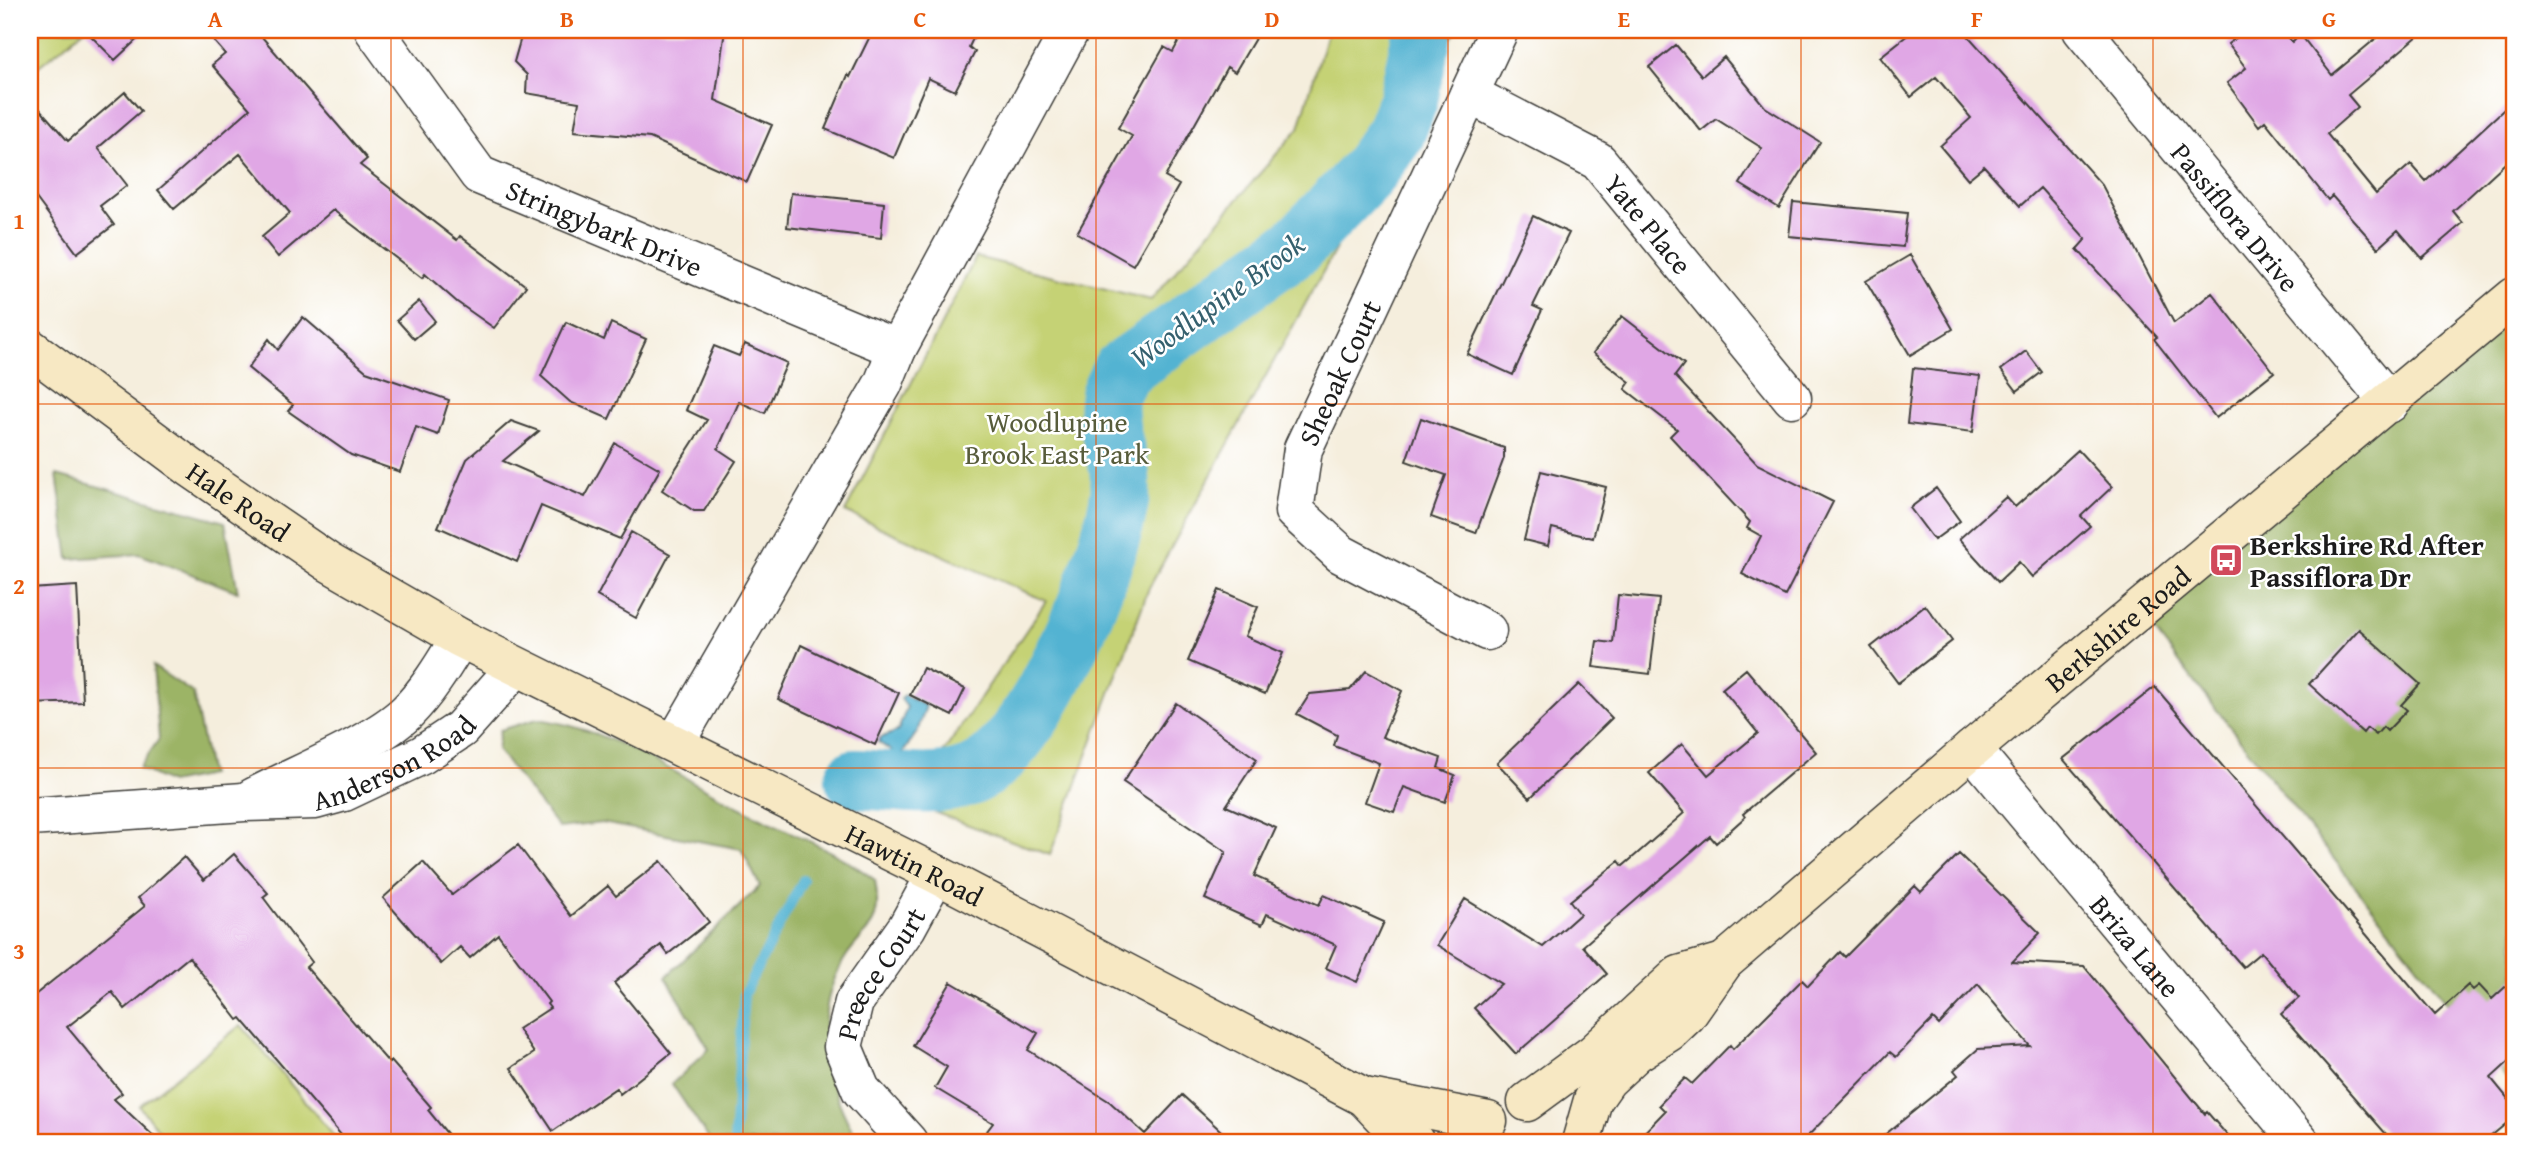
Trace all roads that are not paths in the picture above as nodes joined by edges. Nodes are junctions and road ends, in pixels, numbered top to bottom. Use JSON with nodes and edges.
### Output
{"nodes":[{"id":1,"x":374,"y":30,"type":"edge"},
{"id":2,"x":1070,"y":30,"type":"edge"},
{"id":3,"x":1499,"y":30,"type":"edge"},
{"id":4,"x":2099,"y":36,"type":"edge"},
{"id":5,"x":1469,"y":94,"type":"junction"},
{"id":6,"x":2514,"y":297,"type":"edge"},
{"id":7,"x":30,"y":348,"type":"edge"},
{"id":8,"x":897,"y":349,"type":"junction"},
{"id":9,"x":1792,"y":398,"type":"dead end"},
{"id":10,"x":2390,"y":403,"type":"junction"},
{"id":11,"x":1488,"y":631,"type":"dead end"},
{"id":12,"x":460,"y":638,"type":"junction"},
{"id":13,"x":516,"y":667,"type":"junction"},
{"id":14,"x":675,"y":743,"type":"junction"},
{"id":15,"x":1972,"y":749,"type":"junction"},
{"id":16,"x":244,"y":802,"type":"junction"},
{"id":17,"x":30,"y":817,"type":"edge"},
{"id":18,"x":936,"y":874,"type":"junction"},
{"id":19,"x":1724,"y":962,"type":"junction"},
{"id":20,"x":1364,"y":1097,"type":"junction"},
{"id":21,"x":1527,"y":1102,"type":"junction"},
{"id":22,"x":1483,"y":1132,"type":"edge"},
{"id":23,"x":908,"y":1142,"type":"edge"},
{"id":24,"x":1415,"y":1142,"type":"edge"},
{"id":25,"x":1579,"y":1142,"type":"edge"},
{"id":26,"x":2300,"y":1142,"type":"edge"}],
"edges":[{"from":1,"to":8,"type":"street","name":"Stringybark Drive"},
{"from":2,"to":8,"type":"street"},
{"from":3,"to":5,"type":"street","name":"Sheoak Court"},
{"from":4,"to":10,"type":"street","name":"Passiflora Drive"},
{"from":5,"to":9,"type":"street","name":"Yate Place"},
{"from":5,"to":11,"type":"street","name":"Sheoak Court"},
{"from":6,"to":10,"type":"main road","name":"Berkshire Road"},
{"from":7,"to":12,"type":"main road","name":"Hale Road"},
{"from":8,"to":14,"type":"street"},
{"from":10,"to":15,"type":"main road","name":"Berkshire Road"},
{"from":12,"to":13,"type":"main road","name":"Hawtin Road"},
{"from":12,"to":16,"type":"street","name":"Anderson Road"},
{"from":13,"to":14,"type":"main road","name":"Hawtin Road"},
{"from":13,"to":16,"type":"street","name":"Anderson Road"},
{"from":14,"to":18,"type":"main road","name":"Hawtin Road"},
{"from":15,"to":19,"type":"main road","name":"Berkshire Road"},
{"from":15,"to":26,"type":"street","name":"Briza Lane"},
{"from":16,"to":17,"type":"street","name":"Anderson Road"},
{"from":18,"to":20,"type":"main road","name":"Hawtin Road"},
{"from":18,"to":23,"type":"street","name":"Preece Court"},
{"from":19,"to":21,"type":"main road","name":"Berkshire Road"},
{"from":19,"to":25,"type":"main road","name":"Berkshire Road"},
{"from":20,"to":22,"type":"main road","name":"Hawtin Road"},
{"from":20,"to":24,"type":"main road","name":"Hawtin Road"},
{"from":21,"to":22,"type":"main road","name":"Berkshire Road"},
{"from":21,"to":25,"type":"main road"}]}
